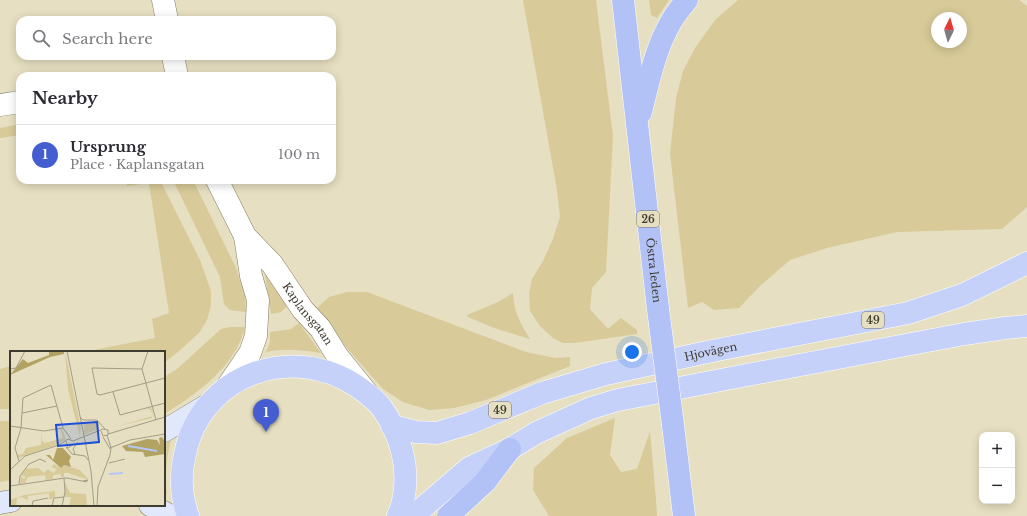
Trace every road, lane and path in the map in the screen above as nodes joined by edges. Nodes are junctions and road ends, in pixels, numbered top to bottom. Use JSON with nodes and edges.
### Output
{"nodes":[{"id":1,"x":163,"y":0,"type":"edge"},
{"id":2,"x":623,"y":0,"type":"edge"},
{"id":3,"x":687,"y":0,"type":"edge"},
{"id":4,"x":166,"y":16,"type":"edge"},
{"id":5,"x":174,"y":60,"type":"edge"},
{"id":6,"x":176,"y":72,"type":"edge"},
{"id":7,"x":16,"y":103,"type":"edge"},
{"id":8,"x":0,"y":105,"type":"edge"},
{"id":9,"x":638,"y":129,"type":"junction"},
{"id":10,"x":219,"y":184,"type":"edge"},
{"id":11,"x":245,"y":236,"type":"junction"},
{"id":12,"x":1027,"y":263,"type":"edge"},
{"id":13,"x":1027,"y":326,"type":"edge"},
{"id":14,"x":227,"y":387,"type":"junction"},
{"id":15,"x":368,"y":394,"type":"junction"},
{"id":16,"x":209,"y":404,"type":"junction"},
{"id":17,"x":392,"y":426,"type":"junction"},
{"id":18,"x":165,"y":430,"type":"edge"},
{"id":19,"x":510,"y":449,"type":"junction"},
{"id":20,"x":10,"y":501,"type":"edge"},
{"id":21,"x":0,"y":503,"type":"edge"},
{"id":22,"x":152,"y":506,"type":"edge"},
{"id":23,"x":171,"y":516,"type":"edge"},
{"id":24,"x":188,"y":516,"type":"edge"},
{"id":25,"x":398,"y":516,"type":"edge"},
{"id":26,"x":413,"y":516,"type":"edge"},
{"id":27,"x":448,"y":516,"type":"edge"},
{"id":28,"x":684,"y":516,"type":"edge"}],
"edges":[{"from":1,"to":4,"type":"street"},
{"from":2,"to":9,"type":"highway","name":"Östra leden","number":"26"},
{"from":3,"to":9,"type":"highway"},
{"from":5,"to":6,"type":"street"},
{"from":7,"to":8,"type":"street"},
{"from":9,"to":28,"type":"highway","name":"Östra leden","number":"26","bridge":true},
{"from":10,"to":11,"type":"street","name":"Kaplansgatan"},
{"from":11,"to":14,"type":"street","name":"Kaplansgatan"},
{"from":11,"to":15,"type":"street","name":"Kaplansgatan"},
{"from":12,"to":17,"type":"main road","name":"Hjovägen","number":"49"},
{"from":13,"to":19,"type":"main road"},
{"from":14,"to":15,"type":"main road"},
{"from":14,"to":16,"type":"main road"},
{"from":15,"to":17,"type":"main road"},
{"from":16,"to":18,"type":"main road"},
{"from":16,"to":24,"type":"main road"},
{"from":17,"to":25,"type":"main road"},
{"from":19,"to":26,"type":"main road"},
{"from":19,"to":27,"type":"highway"},
{"from":20,"to":21,"type":"main road"},
{"from":22,"to":23,"type":"main road"}]}
